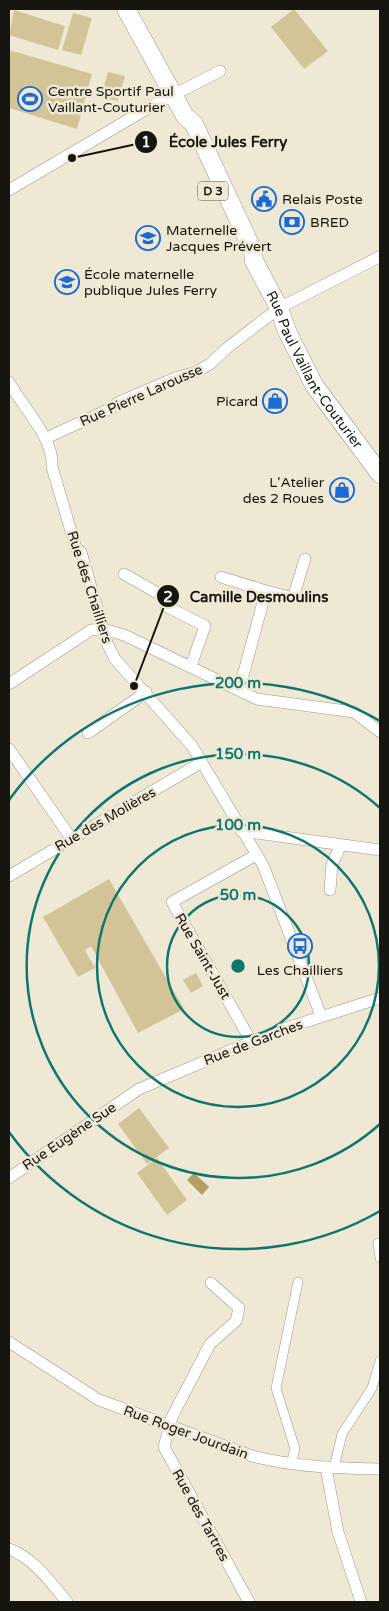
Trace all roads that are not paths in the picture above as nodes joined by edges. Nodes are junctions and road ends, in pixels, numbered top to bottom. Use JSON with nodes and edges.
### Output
{"nodes":[{"id":1,"x":126,"y":9,"type":"edge"},
{"id":2,"x":133,"y":9,"type":"edge"},
{"id":3,"x":141,"y":32,"type":"junction"},
{"id":4,"x":220,"y":71,"type":"dead end"},
{"id":5,"x":173,"y":94,"type":"junction"},
{"id":6,"x":9,"y":190,"type":"edge"},
{"id":7,"x":379,"y":257,"type":"edge"},
{"id":8,"x":279,"y":308,"type":"junction"},
{"id":9,"x":9,"y":382,"type":"edge"},
{"id":10,"x":46,"y":438,"type":"junction"},
{"id":11,"x":380,"y":474,"type":"edge"},
{"id":12,"x":305,"y":559,"type":"dead end"},
{"id":13,"x":124,"y":574,"type":"dead end"},
{"id":14,"x":221,"y":577,"type":"dead end"},
{"id":15,"x":266,"y":591,"type":"junction"},
{"id":16,"x":102,"y":629,"type":"junction"},
{"id":17,"x":191,"y":666,"type":"junction"},
{"id":18,"x":9,"y":684,"type":"edge"},
{"id":19,"x":239,"y":690,"type":"junction"},
{"id":20,"x":146,"y":692,"type":"junction"},
{"id":21,"x":88,"y":732,"type":"dead end"},
{"id":22,"x":380,"y":732,"type":"edge"},
{"id":23,"x":11,"y":756,"type":"edge"},
{"id":24,"x":202,"y":762,"type":"junction"},
{"id":25,"x":241,"y":830,"type":"junction"},
{"id":26,"x":71,"y":838,"type":"junction"},
{"id":27,"x":341,"y":845,"type":"junction"},
{"id":28,"x":380,"y":850,"type":"edge"},
{"id":29,"x":256,"y":855,"type":"junction"},
{"id":30,"x":9,"y":876,"type":"edge"},
{"id":31,"x":330,"y":890,"type":"dead end"},
{"id":32,"x":380,"y":998,"type":"edge"},
{"id":33,"x":321,"y":1016,"type":"junction"},
{"id":34,"x":251,"y":1040,"type":"junction"},
{"id":35,"x":130,"y":1095,"type":"joint"},
{"id":36,"x":9,"y":1178,"type":"edge"},
{"id":37,"x":378,"y":1243,"type":"dead end"},
{"id":38,"x":380,"y":1258,"type":"edge"},
{"id":39,"x":211,"y":1282,"type":"dead end"},
{"id":40,"x":298,"y":1282,"type":"dead end"},
{"id":41,"x":9,"y":1342,"type":"edge"},
{"id":42,"x":380,"y":1360,"type":"edge"},
{"id":43,"x":170,"y":1425,"type":"junction"},
{"id":44,"x":292,"y":1464,"type":"junction"},
{"id":45,"x":330,"y":1468,"type":"junction"},
{"id":46,"x":380,"y":1469,"type":"edge"},
{"id":47,"x":9,"y":1549,"type":"edge"},
{"id":48,"x":67,"y":1602,"type":"edge"},
{"id":49,"x":249,"y":1602,"type":"edge"},
{"id":50,"x":361,"y":1602,"type":"edge"}],
"edges":[{"from":1,"to":3,"type":"main road","name":"Rue Paul Vaillant-Couturier","number":"D 3"},
{"from":2,"to":3,"type":"main road","name":"Rue Paul Vaillant-Couturier","number":"D 3"},
{"from":3,"to":5,"type":"main road","name":"Rue Paul Vaillant-Couturier","number":"D 3"},
{"from":4,"to":5,"type":"street"},
{"from":5,"to":6,"type":"street"},
{"from":5,"to":8,"type":"main road","name":"Rue Paul Vaillant-Couturier","number":"D 3"},
{"from":7,"to":8,"type":"street","name":"Rue Pierre Larousse"},
{"from":8,"to":10,"type":"street","name":"Rue Pierre Larousse"},
{"from":8,"to":11,"type":"main road","name":"Rue Paul Vaillant-Couturier","number":"D 3"},
{"from":9,"to":10,"type":"street","name":"Rue des Chailliers"},
{"from":10,"to":16,"type":"street","name":"Rue des Chailliers"},
{"from":12,"to":15,"type":"street"},
{"from":13,"to":17,"type":"street"},
{"from":14,"to":15,"type":"street"},
{"from":15,"to":19,"type":"street"},
{"from":16,"to":17,"type":"street"},
{"from":16,"to":18,"type":"street"},
{"from":16,"to":20,"type":"street","name":"Rue des Chailliers"},
{"from":17,"to":19,"type":"street"},
{"from":19,"to":22,"type":"street"},
{"from":20,"to":21,"type":"street"},
{"from":20,"to":24,"type":"street","name":"Rue des Chailliers"},
{"from":23,"to":26,"type":"street"},
{"from":24,"to":25,"type":"street","name":"Rue des Chailliers"},
{"from":24,"to":26,"type":"street","name":"Rue des Molières"},
{"from":25,"to":27,"type":"street"},
{"from":25,"to":29,"type":"street","name":"Rue des Chailliers"},
{"from":26,"to":30,"type":"street","name":"Rue des Molières"},
{"from":27,"to":28,"type":"street"},
{"from":27,"to":31,"type":"street"},
{"from":29,"to":33,"type":"street","name":"Rue des Chailliers"},
{"from":29,"to":34,"type":"street","name":"Rue Saint-Just"},
{"from":32,"to":33,"type":"street","name":"Rue de Garches"},
{"from":33,"to":34,"type":"street","name":"Rue de Garches"},
{"from":34,"to":35,"type":"street","name":"Rue de Garches"},
{"from":35,"to":36,"type":"street","name":"Rue Eugène Sue"},
{"from":37,"to":38,"type":"street"},
{"from":39,"to":43,"type":"street","name":"Rue des Tartres"},
{"from":40,"to":44,"type":"street"},
{"from":41,"to":43,"type":"street","name":"Rue Roger Jourdain"},
{"from":42,"to":45,"type":"street"},
{"from":43,"to":44,"type":"street","name":"Rue Roger Jourdain"},
{"from":43,"to":49,"type":"street","name":"Rue des Tartres"},
{"from":44,"to":45,"type":"street","name":"Rue Roger Jourdain"},
{"from":45,"to":46,"type":"street","name":"Rue Roger Jourdain"},
{"from":45,"to":50,"type":"street"},
{"from":47,"to":48,"type":"street"}]}
